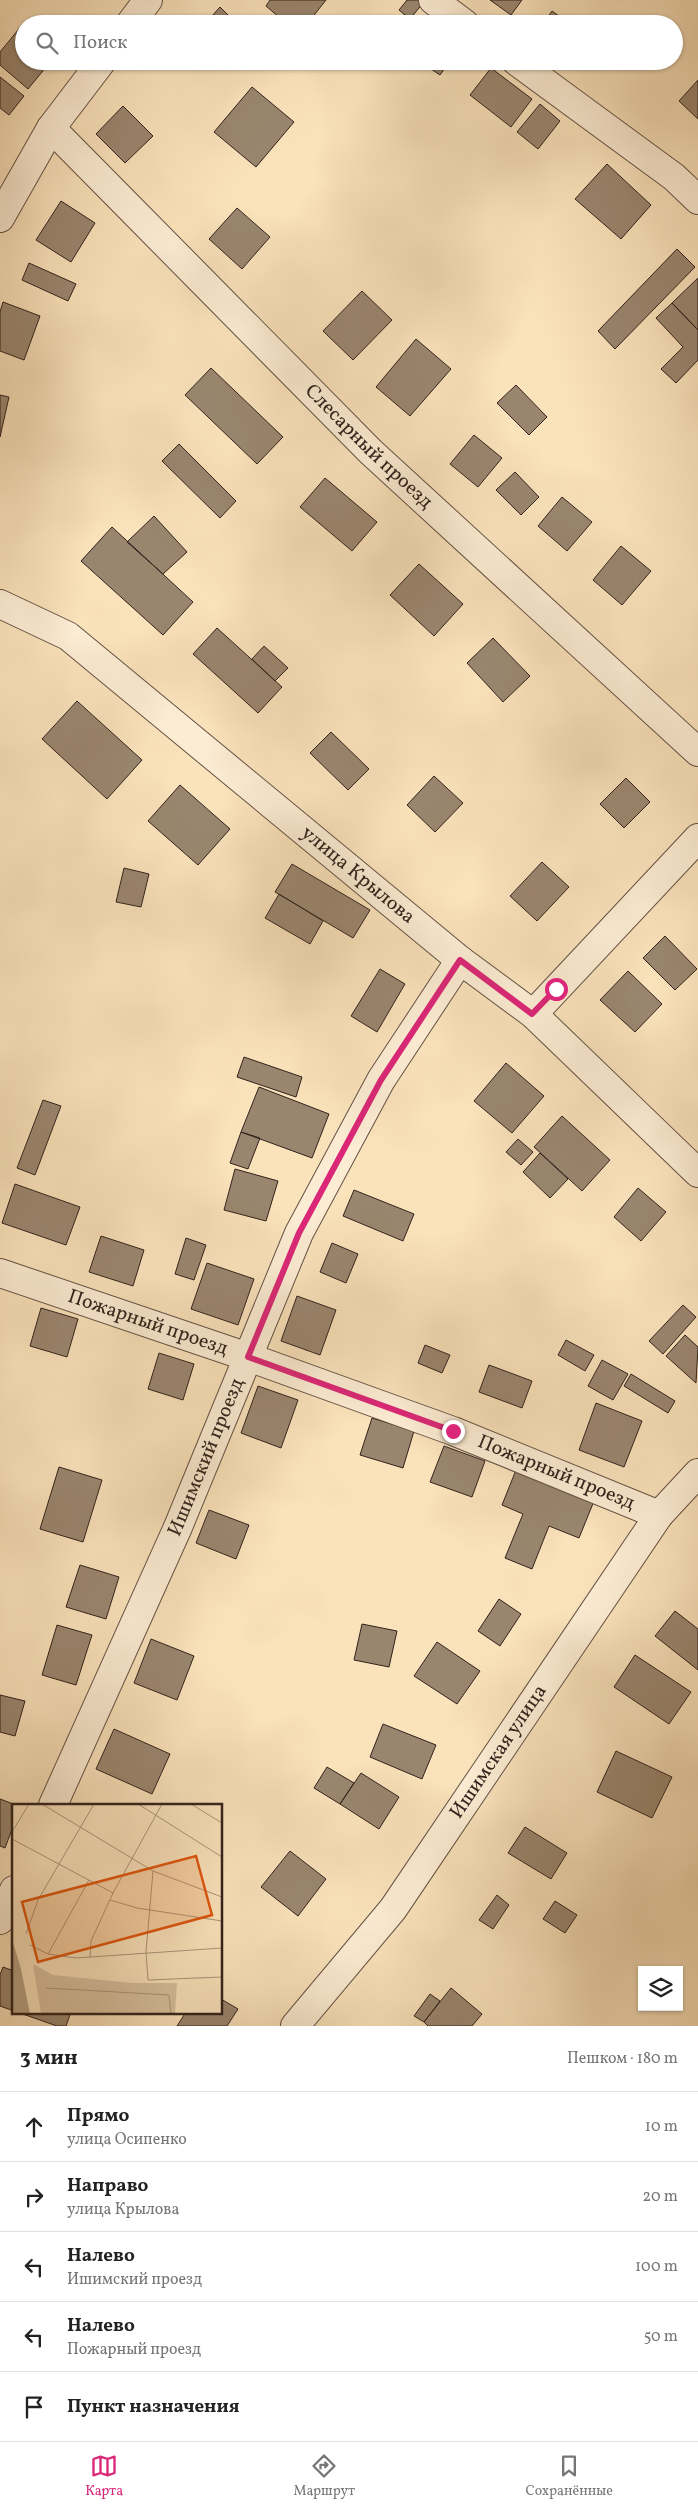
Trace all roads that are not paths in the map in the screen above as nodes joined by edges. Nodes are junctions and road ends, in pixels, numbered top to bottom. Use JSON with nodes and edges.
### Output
{"nodes":[{"id":1,"x":148,"y":0,"type":"edge"},
{"id":2,"x":433,"y":0,"type":"edge"},
{"id":3,"x":137,"y":15,"type":"edge"},
{"id":4,"x":453,"y":15,"type":"edge"},
{"id":5,"x":95,"y":70,"type":"edge"},
{"id":6,"x":528,"y":70,"type":"edge"},
{"id":7,"x":51,"y":128,"type":"junction"},
{"id":8,"x":698,"y":200,"type":"edge"},
{"id":9,"x":0,"y":218,"type":"edge"},
{"id":10,"x":0,"y":604,"type":"edge"},
{"id":11,"x":698,"y":752,"type":"edge"},
{"id":12,"x":698,"y":838,"type":"edge"},
{"id":13,"x":460,"y":960,"type":"junction"},
{"id":14,"x":532,"y":1014,"type":"junction"},
{"id":15,"x":698,"y":1173,"type":"edge"},
{"id":16,"x":0,"y":1273,"type":"edge"},
{"id":17,"x":248,"y":1357,"type":"junction"},
{"id":18,"x":698,"y":1473,"type":"edge"},
{"id":19,"x":659,"y":1516,"type":"junction"},
{"id":20,"x":52,"y":1804,"type":"edge"},
{"id":21,"x":12,"y":1894,"type":"edge"},
{"id":22,"x":0,"y":1920,"type":"edge"},
{"id":23,"x":295,"y":2026,"type":"edge"}],
"edges":[{"from":1,"to":3,"type":"street"},
{"from":2,"to":4,"type":"street"},
{"from":5,"to":7,"type":"street"},
{"from":6,"to":8,"type":"street"},
{"from":7,"to":9,"type":"street"},
{"from":7,"to":11,"type":"street","name":"Слесарный проезд"},
{"from":10,"to":13,"type":"street","name":"улица Крылова"},
{"from":12,"to":14,"type":"street"},
{"from":13,"to":14,"type":"street","name":"улица Крылова"},
{"from":13,"to":17,"type":"street","name":"Ишимский проезд"},
{"from":14,"to":15,"type":"street","name":"улица Крылова"},
{"from":16,"to":17,"type":"street","name":"Пожарный проезд"},
{"from":17,"to":19,"type":"street","name":"Пожарный проезд"},
{"from":17,"to":20,"type":"street","name":"Ишимский проезд"},
{"from":18,"to":19,"type":"street","name":"Ишимская улица"},
{"from":19,"to":23,"type":"street","name":"Ишимская улица"},
{"from":21,"to":22,"type":"street"}]}
